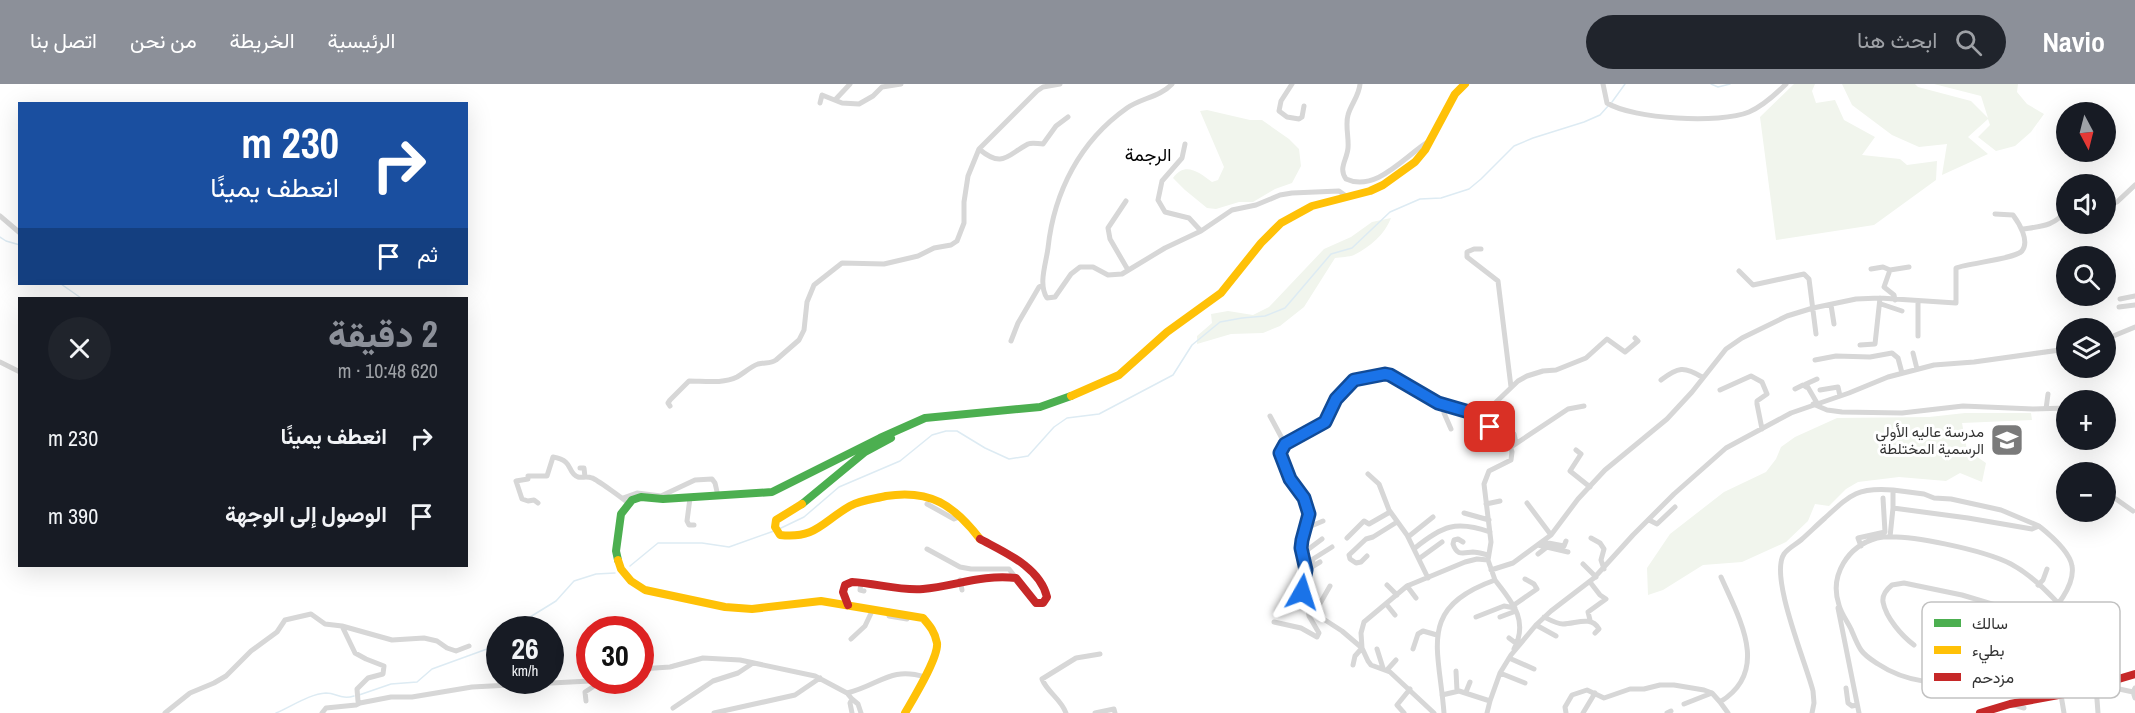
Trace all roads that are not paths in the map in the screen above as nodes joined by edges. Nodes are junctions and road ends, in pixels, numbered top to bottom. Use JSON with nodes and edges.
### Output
{"nodes":[{"id":1,"x":850,"y":84,"type":"edge"},
{"id":2,"x":901,"y":84,"type":"edge"},
{"id":3,"x":1060,"y":84,"type":"edge"},
{"id":4,"x":1172,"y":84,"type":"edge"},
{"id":5,"x":1292,"y":84,"type":"edge"},
{"id":6,"x":1360,"y":84,"type":"edge"},
{"id":7,"x":1465,"y":84,"type":"edge"},
{"id":8,"x":1603,"y":84,"type":"edge"},
{"id":9,"x":1786,"y":84,"type":"edge"},
{"id":10,"x":835,"y":100,"type":"junction"},
{"id":11,"x":820,"y":104,"type":"dead end"},
{"id":12,"x":1304,"y":106,"type":"dead end"},
{"id":13,"x":1068,"y":117,"type":"dead end"},
{"id":14,"x":1428,"y":142,"type":"junction"},
{"id":15,"x":1185,"y":144,"type":"dead end"},
{"id":16,"x":979,"y":149,"type":"junction"},
{"id":17,"x":2135,"y":185,"type":"edge"},
{"id":18,"x":1346,"y":195,"type":"junction"},
{"id":19,"x":1126,"y":201,"type":"dead end"},
{"id":20,"x":2116,"y":202,"type":"edge"},
{"id":21,"x":1995,"y":214,"type":"dead end"},
{"id":22,"x":0,"y":216,"type":"edge"},
{"id":23,"x":2056,"y":222,"type":"edge"},
{"id":24,"x":2023,"y":229,"type":"junction"},
{"id":25,"x":18,"y":231,"type":"edge"},
{"id":26,"x":1201,"y":231,"type":"junction"},
{"id":27,"x":1481,"y":249,"type":"dead end"},
{"id":28,"x":1909,"y":267,"type":"dead end"},
{"id":29,"x":1871,"y":269,"type":"dead end"},
{"id":30,"x":1128,"y":270,"type":"junction"},
{"id":31,"x":1890,"y":270,"type":"junction"},
{"id":32,"x":1739,"y":271,"type":"dead end"},
{"id":33,"x":1043,"y":285,"type":"junction"},
{"id":34,"x":2135,"y":296,"type":"edge"},
{"id":35,"x":1895,"y":300,"type":"junction"},
{"id":36,"x":2120,"y":300,"type":"dead end"},
{"id":37,"x":1880,"y":301,"type":"junction"},
{"id":38,"x":1918,"y":301,"type":"junction"},
{"id":39,"x":1831,"y":305,"type":"junction"},
{"id":40,"x":2135,"y":305,"type":"edge"},
{"id":41,"x":2120,"y":307,"type":"dead end"},
{"id":42,"x":1813,"y":308,"type":"junction"},
{"id":43,"x":1902,"y":311,"type":"dead end"},
{"id":44,"x":1834,"y":324,"type":"dead end"},
{"id":45,"x":2135,"y":327,"type":"edge"},
{"id":46,"x":1816,"y":334,"type":"dead end"},
{"id":47,"x":2116,"y":335,"type":"edge"},
{"id":48,"x":1918,"y":336,"type":"dead end"},
{"id":49,"x":1635,"y":338,"type":"dead end"},
{"id":50,"x":1011,"y":341,"type":"dead end"},
{"id":51,"x":1860,"y":345,"type":"dead end"},
{"id":52,"x":2056,"y":351,"type":"edge"},
{"id":53,"x":1913,"y":353,"type":"dead end"},
{"id":54,"x":1815,"y":360,"type":"dead end"},
{"id":55,"x":0,"y":362,"type":"edge"},
{"id":56,"x":1917,"y":369,"type":"junction"},
{"id":57,"x":18,"y":371,"type":"edge"},
{"id":58,"x":1902,"y":373,"type":"junction"},
{"id":59,"x":1702,"y":377,"type":"junction"},
{"id":60,"x":1817,"y":379,"type":"dead end"},
{"id":61,"x":1661,"y":380,"type":"dead end"},
{"id":62,"x":1511,"y":387,"type":"junction"},
{"id":63,"x":1806,"y":387,"type":"junction"},
{"id":64,"x":1795,"y":389,"type":"dead end"},
{"id":65,"x":1720,"y":390,"type":"dead end"},
{"id":66,"x":1820,"y":390,"type":"dead end"},
{"id":67,"x":2048,"y":394,"type":"dead end"},
{"id":68,"x":1840,"y":396,"type":"junction"},
{"id":69,"x":1815,"y":404,"type":"junction"},
{"id":70,"x":1443,"y":405,"type":"junction"},
{"id":71,"x":670,"y":406,"type":"dead end"},
{"id":72,"x":1584,"y":406,"type":"dead end"},
{"id":73,"x":2046,"y":409,"type":"junction"},
{"id":74,"x":2056,"y":409,"type":"edge"},
{"id":75,"x":1469,"y":412,"type":"junction"},
{"id":76,"x":1270,"y":416,"type":"dead end"},
{"id":77,"x":903,"y":427,"type":"junction"},
{"id":78,"x":1450,"y":429,"type":"dead end"},
{"id":79,"x":1762,"y":429,"type":"junction"},
{"id":80,"x":1514,"y":434,"type":"dead end"},
{"id":81,"x":1285,"y":444,"type":"junction"},
{"id":82,"x":1513,"y":445,"type":"junction"},
{"id":83,"x":1576,"y":450,"type":"dead end"},
{"id":84,"x":580,"y":468,"type":"dead end"},
{"id":85,"x":1368,"y":474,"type":"dead end"},
{"id":86,"x":585,"y":477,"type":"junction"},
{"id":87,"x":1590,"y":487,"type":"junction"},
{"id":88,"x":1893,"y":490,"type":"junction"},
{"id":89,"x":718,"y":496,"type":"junction"},
{"id":90,"x":690,"y":498,"type":"junction"},
{"id":91,"x":1883,"y":498,"type":"dead end"},
{"id":92,"x":2116,"y":499,"type":"edge"},
{"id":93,"x":625,"y":500,"type":"junction"},
{"id":94,"x":1500,"y":501,"type":"dead end"},
{"id":95,"x":1527,"y":502,"type":"dead end"},
{"id":96,"x":538,"y":503,"type":"dead end"},
{"id":97,"x":927,"y":504,"type":"dead end"},
{"id":98,"x":1486,"y":504,"type":"junction"},
{"id":99,"x":1675,"y":507,"type":"dead end"},
{"id":100,"x":1893,"y":508,"type":"junction"},
{"id":101,"x":2133,"y":511,"type":"dead end"},
{"id":102,"x":1390,"y":512,"type":"junction"},
{"id":103,"x":1464,"y":513,"type":"dead end"},
{"id":104,"x":959,"y":517,"type":"junction"},
{"id":105,"x":1433,"y":517,"type":"dead end"},
{"id":106,"x":1648,"y":519,"type":"junction"},
{"id":107,"x":1489,"y":520,"type":"junction"},
{"id":108,"x":1323,"y":521,"type":"dead end"},
{"id":109,"x":1397,"y":522,"type":"junction"},
{"id":110,"x":694,"y":525,"type":"dead end"},
{"id":111,"x":2039,"y":526,"type":"junction"},
{"id":112,"x":1304,"y":529,"type":"junction"},
{"id":113,"x":1490,"y":532,"type":"junction"},
{"id":114,"x":1551,"y":535,"type":"junction"},
{"id":115,"x":1408,"y":537,"type":"junction"},
{"id":116,"x":1890,"y":537,"type":"junction"},
{"id":117,"x":1347,"y":538,"type":"dead end"},
{"id":118,"x":1591,"y":538,"type":"dead end"},
{"id":119,"x":1322,"y":539,"type":"dead end"},
{"id":120,"x":1566,"y":541,"type":"dead end"},
{"id":121,"x":1442,"y":542,"type":"dead end"},
{"id":122,"x":1463,"y":542,"type":"dead end"},
{"id":123,"x":1542,"y":545,"type":"junction"},
{"id":124,"x":1861,"y":546,"type":"junction"},
{"id":125,"x":1332,"y":547,"type":"dead end"},
{"id":126,"x":1414,"y":548,"type":"junction"},
{"id":127,"x":927,"y":549,"type":"dead end"},
{"id":128,"x":1568,"y":552,"type":"dead end"},
{"id":129,"x":1302,"y":554,"type":"junction"},
{"id":130,"x":1538,"y":554,"type":"dead end"},
{"id":131,"x":1367,"y":556,"type":"dead end"},
{"id":132,"x":1488,"y":557,"type":"junction"},
{"id":133,"x":1420,"y":558,"type":"junction"},
{"id":134,"x":1320,"y":562,"type":"dead end"},
{"id":135,"x":1583,"y":564,"type":"dead end"},
{"id":136,"x":1309,"y":569,"type":"junction"},
{"id":137,"x":1604,"y":569,"type":"junction"},
{"id":138,"x":2046,"y":569,"type":"dead end"},
{"id":139,"x":1491,"y":570,"type":"junction"},
{"id":140,"x":1596,"y":577,"type":"junction"},
{"id":141,"x":1721,"y":577,"type":"dead end"},
{"id":142,"x":1017,"y":578,"type":"junction"},
{"id":143,"x":1428,"y":578,"type":"junction"},
{"id":144,"x":1525,"y":579,"type":"dead end"},
{"id":145,"x":960,"y":580,"type":"junction"},
{"id":146,"x":1495,"y":580,"type":"junction"},
{"id":147,"x":1590,"y":582,"type":"junction"},
{"id":148,"x":1387,"y":585,"type":"dead end"},
{"id":149,"x":2038,"y":585,"type":"junction"},
{"id":150,"x":1330,"y":586,"type":"dead end"},
{"id":151,"x":1407,"y":586,"type":"junction"},
{"id":152,"x":962,"y":590,"type":"dead end"},
{"id":153,"x":1397,"y":594,"type":"junction"},
{"id":154,"x":1416,"y":598,"type":"dead end"},
{"id":155,"x":1312,"y":600,"type":"dead end"},
{"id":156,"x":1987,"y":602,"type":"edge"},
{"id":157,"x":2054,"y":602,"type":"edge"},
{"id":158,"x":2060,"y":602,"type":"edge"},
{"id":159,"x":1838,"y":603,"type":"junction"},
{"id":160,"x":1387,"y":604,"type":"junction"},
{"id":161,"x":848,"y":605,"type":"junction"},
{"id":162,"x":1515,"y":608,"type":"junction"},
{"id":163,"x":873,"y":609,"type":"junction"},
{"id":164,"x":889,"y":611,"type":"junction"},
{"id":165,"x":1310,"y":611,"type":"junction"},
{"id":166,"x":1395,"y":615,"type":"dead end"},
{"id":167,"x":1476,"y":617,"type":"dead end"},
{"id":168,"x":1500,"y":617,"type":"dead end"},
{"id":169,"x":1544,"y":617,"type":"junction"},
{"id":170,"x":907,"y":619,"type":"dead end"},
{"id":171,"x":1590,"y":620,"type":"junction"},
{"id":172,"x":1274,"y":622,"type":"dead end"},
{"id":173,"x":1536,"y":625,"type":"junction"},
{"id":174,"x":342,"y":626,"type":"junction"},
{"id":175,"x":1595,"y":633,"type":"dead end"},
{"id":176,"x":1437,"y":634,"type":"junction"},
{"id":177,"x":1556,"y":636,"type":"dead end"},
{"id":178,"x":1509,"y":638,"type":"dead end"},
{"id":179,"x":851,"y":639,"type":"dead end"},
{"id":180,"x":1517,"y":644,"type":"junction"},
{"id":181,"x":1914,"y":645,"type":"dead end"},
{"id":182,"x":470,"y":646,"type":"dead end"},
{"id":183,"x":1362,"y":648,"type":"junction"},
{"id":184,"x":1377,"y":649,"type":"dead end"},
{"id":185,"x":1413,"y":649,"type":"dead end"},
{"id":186,"x":1100,"y":654,"type":"dead end"},
{"id":187,"x":1510,"y":656,"type":"junction"},
{"id":188,"x":1396,"y":660,"type":"dead end"},
{"id":189,"x":753,"y":663,"type":"junction"},
{"id":190,"x":1353,"y":665,"type":"dead end"},
{"id":191,"x":654,"y":669,"type":"edge"},
{"id":192,"x":1385,"y":669,"type":"junction"},
{"id":193,"x":1534,"y":669,"type":"dead end"},
{"id":194,"x":1456,"y":671,"type":"dead end"},
{"id":195,"x":1500,"y":673,"type":"junction"},
{"id":196,"x":2135,"y":674,"type":"edge"},
{"id":197,"x":925,"y":677,"type":"junction"},
{"id":198,"x":820,"y":678,"type":"junction"},
{"id":199,"x":2120,"y":679,"type":"edge"},
{"id":200,"x":1922,"y":681,"type":"edge"},
{"id":201,"x":1470,"y":682,"type":"dead end"},
{"id":202,"x":1525,"y":683,"type":"dead end"},
{"id":203,"x":486,"y":685,"type":"edge"},
{"id":204,"x":1846,"y":688,"type":"dead end"},
{"id":205,"x":1410,"y":689,"type":"junction"},
{"id":206,"x":1457,"y":691,"type":"junction"},
{"id":207,"x":1466,"y":692,"type":"junction"},
{"id":208,"x":847,"y":693,"type":"junction"},
{"id":209,"x":1595,"y":693,"type":"junction"},
{"id":210,"x":1712,"y":693,"type":"junction"},
{"id":211,"x":585,"y":694,"type":"edge"},
{"id":212,"x":1442,"y":695,"type":"junction"},
{"id":213,"x":2022,"y":698,"type":"edge"},
{"id":214,"x":2049,"y":698,"type":"edge"},
{"id":215,"x":2062,"y":698,"type":"edge"},
{"id":216,"x":2099,"y":698,"type":"edge"},
{"id":217,"x":852,"y":699,"type":"junction"},
{"id":218,"x":586,"y":701,"type":"dead end"},
{"id":219,"x":1490,"y":701,"type":"junction"},
{"id":220,"x":359,"y":702,"type":"junction"},
{"id":221,"x":1720,"y":702,"type":"junction"},
{"id":222,"x":1684,"y":704,"type":"dead end"},
{"id":223,"x":2025,"y":704,"type":"junction"},
{"id":224,"x":1857,"y":705,"type":"junction"},
{"id":225,"x":673,"y":708,"type":"dead end"},
{"id":226,"x":165,"y":713,"type":"edge"},
{"id":227,"x":322,"y":713,"type":"edge"},
{"id":228,"x":714,"y":713,"type":"edge"},
{"id":229,"x":852,"y":713,"type":"edge"},
{"id":230,"x":861,"y":713,"type":"edge"},
{"id":231,"x":905,"y":713,"type":"edge"},
{"id":232,"x":1065,"y":713,"type":"edge"},
{"id":233,"x":1095,"y":713,"type":"edge"},
{"id":234,"x":1116,"y":713,"type":"edge"},
{"id":235,"x":1404,"y":713,"type":"edge"},
{"id":236,"x":1434,"y":713,"type":"edge"},
{"id":237,"x":1444,"y":713,"type":"edge"},
{"id":238,"x":1487,"y":713,"type":"edge"},
{"id":239,"x":1566,"y":713,"type":"edge"},
{"id":240,"x":1582,"y":713,"type":"edge"},
{"id":241,"x":1728,"y":713,"type":"edge"},
{"id":242,"x":1812,"y":713,"type":"edge"},
{"id":243,"x":1859,"y":713,"type":"edge"},
{"id":244,"x":1980,"y":713,"type":"edge"},
{"id":245,"x":2064,"y":713,"type":"edge"},
{"id":246,"x":2098,"y":713,"type":"edge"}],
"edges":[{"from":1,"to":10,"type":"street"},
{"from":2,"to":10,"type":"street"},
{"from":3,"to":16,"type":"street"},
{"from":4,"to":33,"type":"street"},
{"from":5,"to":12,"type":"street"},
{"from":6,"to":14,"type":"street"},
{"from":7,"to":14,"type":"main road"},
{"from":8,"to":9,"type":"street"},
{"from":10,"to":11,"type":"street"},
{"from":13,"to":16,"type":"street"},
{"from":14,"to":18,"type":"main road"},
{"from":15,"to":26,"type":"street"},
{"from":16,"to":71,"type":"street"},
{"from":17,"to":20,"type":"street"},
{"from":18,"to":26,"type":"street"},
{"from":18,"to":77,"type":"main road"},
{"from":19,"to":30,"type":"street"},
{"from":21,"to":24,"type":"street"},
{"from":22,"to":25,"type":"street"},
{"from":23,"to":24,"type":"street"},
{"from":24,"to":38,"type":"street"},
{"from":26,"to":30,"type":"street"},
{"from":27,"to":62,"type":"street"},
{"from":28,"to":31,"type":"street"},
{"from":29,"to":31,"type":"street"},
{"from":30,"to":33,"type":"street"},
{"from":31,"to":35,"type":"street"},
{"from":32,"to":42,"type":"street"},
{"from":33,"to":50,"type":"street"},
{"from":34,"to":36,"type":"street"},
{"from":35,"to":37,"type":"street"},
{"from":35,"to":38,"type":"street"},
{"from":37,"to":39,"type":"street"},
{"from":37,"to":43,"type":"street"},
{"from":37,"to":51,"type":"street"},
{"from":38,"to":48,"type":"street"},
{"from":39,"to":42,"type":"street"},
{"from":39,"to":44,"type":"street"},
{"from":40,"to":41,"type":"street"},
{"from":42,"to":46,"type":"street"},
{"from":42,"to":59,"type":"street"},
{"from":45,"to":47,"type":"street"},
{"from":49,"to":62,"type":"street"},
{"from":52,"to":56,"type":"street"},
{"from":53,"to":56,"type":"street"},
{"from":54,"to":58,"type":"street"},
{"from":55,"to":57,"type":"street"},
{"from":56,"to":58,"type":"street"},
{"from":58,"to":68,"type":"street"},
{"from":59,"to":61,"type":"street"},
{"from":59,"to":87,"type":"street"},
{"from":60,"to":63,"type":"street"},
{"from":62,"to":75,"type":"street"},
{"from":63,"to":64,"type":"street"},
{"from":63,"to":69,"type":"street"},
{"from":65,"to":79,"type":"street"},
{"from":66,"to":68,"type":"street"},
{"from":67,"to":73,"type":"street"},
{"from":68,"to":69,"type":"street"},
{"from":69,"to":73,"type":"street"},
{"from":69,"to":79,"type":"street"},
{"from":70,"to":75,"type":"street"},
{"from":70,"to":78,"type":"street"},
{"from":70,"to":81,"type":"street"},
{"from":72,"to":82,"type":"street"},
{"from":73,"to":74,"type":"street"},
{"from":75,"to":82,"type":"street"},
{"from":76,"to":81,"type":"street"},
{"from":77,"to":89,"type":"main road"},
{"from":77,"to":104,"type":"main road"},
{"from":79,"to":106,"type":"street"},
{"from":80,"to":82,"type":"street"},
{"from":81,"to":112,"type":"street"},
{"from":82,"to":98,"type":"street"},
{"from":83,"to":87,"type":"street"},
{"from":84,"to":86,"type":"street"},
{"from":85,"to":102,"type":"street"},
{"from":86,"to":93,"type":"street"},
{"from":86,"to":96,"type":"street"},
{"from":87,"to":114,"type":"street"},
{"from":88,"to":100,"type":"street"},
{"from":88,"to":111,"type":"street"},
{"from":88,"to":242,"type":"street"},
{"from":89,"to":90,"type":"main road"},
{"from":89,"to":93,"type":"street"},
{"from":90,"to":93,"type":"main road"},
{"from":90,"to":110,"type":"street"},
{"from":91,"to":124,"type":"street"},
{"from":92,"to":101,"type":"street"},
{"from":93,"to":161,"type":"main road"},
{"from":94,"to":98,"type":"street"},
{"from":95,"to":114,"type":"street"},
{"from":97,"to":104,"type":"street"},
{"from":98,"to":107,"type":"street"},
{"from":99,"to":106,"type":"street"},
{"from":100,"to":111,"type":"street"},
{"from":100,"to":116,"type":"street"},
{"from":102,"to":109,"type":"street"},
{"from":102,"to":117,"type":"street"},
{"from":103,"to":107,"type":"street"},
{"from":104,"to":142,"type":"main road"},
{"from":105,"to":115,"type":"street"},
{"from":106,"to":137,"type":"street"},
{"from":107,"to":113,"type":"street"},
{"from":108,"to":112,"type":"street"},
{"from":109,"to":115,"type":"street"},
{"from":109,"to":131,"type":"street"},
{"from":111,"to":158,"type":"street"},
{"from":112,"to":129,"type":"street"},
{"from":113,"to":126,"type":"street"},
{"from":113,"to":132,"type":"street"},
{"from":114,"to":123,"type":"street"},
{"from":115,"to":126,"type":"street"},
{"from":116,"to":124,"type":"street"},
{"from":116,"to":149,"type":"street"},
{"from":118,"to":137,"type":"street"},
{"from":119,"to":129,"type":"street"},
{"from":120,"to":123,"type":"street"},
{"from":121,"to":133,"type":"street"},
{"from":122,"to":132,"type":"street"},
{"from":123,"to":128,"type":"street"},
{"from":123,"to":130,"type":"street"},
{"from":123,"to":139,"type":"street"},
{"from":124,"to":159,"type":"street"},
{"from":125,"to":136,"type":"street"},
{"from":126,"to":133,"type":"street"},
{"from":127,"to":142,"type":"street"},
{"from":129,"to":136,"type":"street"},
{"from":132,"to":139,"type":"street"},
{"from":132,"to":143,"type":"street"},
{"from":133,"to":143,"type":"street"},
{"from":134,"to":136,"type":"street"},
{"from":135,"to":140,"type":"street"},
{"from":136,"to":165,"type":"street"},
{"from":137,"to":140,"type":"street"},
{"from":138,"to":149,"type":"street"},
{"from":139,"to":146,"type":"street"},
{"from":140,"to":147,"type":"street"},
{"from":141,"to":221,"type":"street"},
{"from":142,"to":145,"type":"main road"},
{"from":143,"to":151,"type":"street"},
{"from":144,"to":162,"type":"street"},
{"from":145,"to":152,"type":"street"},
{"from":145,"to":161,"type":"main road"},
{"from":146,"to":162,"type":"street"},
{"from":146,"to":176,"type":"street"},
{"from":147,"to":169,"type":"street"},
{"from":147,"to":171,"type":"street"},
{"from":148,"to":153,"type":"street"},
{"from":149,"to":157,"type":"street"},
{"from":150,"to":165,"type":"street"},
{"from":151,"to":153,"type":"street"},
{"from":151,"to":154,"type":"street"},
{"from":153,"to":160,"type":"street"},
{"from":155,"to":165,"type":"street"},
{"from":156,"to":181,"type":"street"},
{"from":159,"to":200,"type":"street"},
{"from":159,"to":224,"type":"street"},
{"from":160,"to":166,"type":"street"},
{"from":160,"to":183,"type":"street"},
{"from":161,"to":163,"type":"main road"},
{"from":162,"to":167,"type":"street"},
{"from":162,"to":168,"type":"street"},
{"from":162,"to":180,"type":"street"},
{"from":163,"to":164,"type":"main road"},
{"from":163,"to":179,"type":"street"},
{"from":164,"to":170,"type":"street"},
{"from":164,"to":197,"type":"main road"},
{"from":165,"to":172,"type":"street"},
{"from":165,"to":183,"type":"street"},
{"from":169,"to":171,"type":"street"},
{"from":169,"to":173,"type":"street"},
{"from":171,"to":175,"type":"street"},
{"from":173,"to":177,"type":"street"},
{"from":173,"to":187,"type":"street"},
{"from":174,"to":182,"type":"street"},
{"from":174,"to":220,"type":"street"},
{"from":174,"to":226,"type":"street"},
{"from":176,"to":185,"type":"street"},
{"from":176,"to":212,"type":"street"},
{"from":178,"to":180,"type":"street"},
{"from":180,"to":187,"type":"street"},
{"from":183,"to":190,"type":"street"},
{"from":183,"to":192,"type":"street"},
{"from":184,"to":192,"type":"street"},
{"from":186,"to":232,"type":"street"},
{"from":187,"to":193,"type":"street"},
{"from":187,"to":195,"type":"street"},
{"from":188,"to":192,"type":"street"},
{"from":189,"to":191,"type":"street"},
{"from":189,"to":198,"type":"street"},
{"from":189,"to":225,"type":"street"},
{"from":192,"to":205,"type":"street"},
{"from":194,"to":206,"type":"street"},
{"from":195,"to":202,"type":"street"},
{"from":195,"to":219,"type":"street"},
{"from":196,"to":199,"type":"main road"},
{"from":197,"to":208,"type":"street"},
{"from":197,"to":231,"type":"main road"},
{"from":198,"to":208,"type":"street"},
{"from":198,"to":228,"type":"street"},
{"from":201,"to":207,"type":"street"},
{"from":203,"to":220,"type":"street"},
{"from":204,"to":224,"type":"street"},
{"from":205,"to":235,"type":"street"},
{"from":205,"to":236,"type":"street"},
{"from":206,"to":207,"type":"street"},
{"from":206,"to":212,"type":"street"},
{"from":207,"to":219,"type":"street"},
{"from":208,"to":217,"type":"street"},
{"from":209,"to":210,"type":"street"},
{"from":209,"to":239,"type":"street"},
{"from":209,"to":240,"type":"street"},
{"from":210,"to":221,"type":"street"},
{"from":210,"to":222,"type":"street"},
{"from":211,"to":218,"type":"street"},
{"from":212,"to":237,"type":"street"},
{"from":213,"to":223,"type":"street"},
{"from":214,"to":223,"type":"main road"},
{"from":215,"to":245,"type":"street"},
{"from":216,"to":246,"type":"street"},
{"from":217,"to":229,"type":"street"},
{"from":217,"to":230,"type":"street"},
{"from":219,"to":238,"type":"street"},
{"from":220,"to":227,"type":"street"},
{"from":221,"to":241,"type":"street"},
{"from":223,"to":244,"type":"main road"},
{"from":224,"to":243,"type":"street"},
{"from":233,"to":234,"type":"street"}]}
